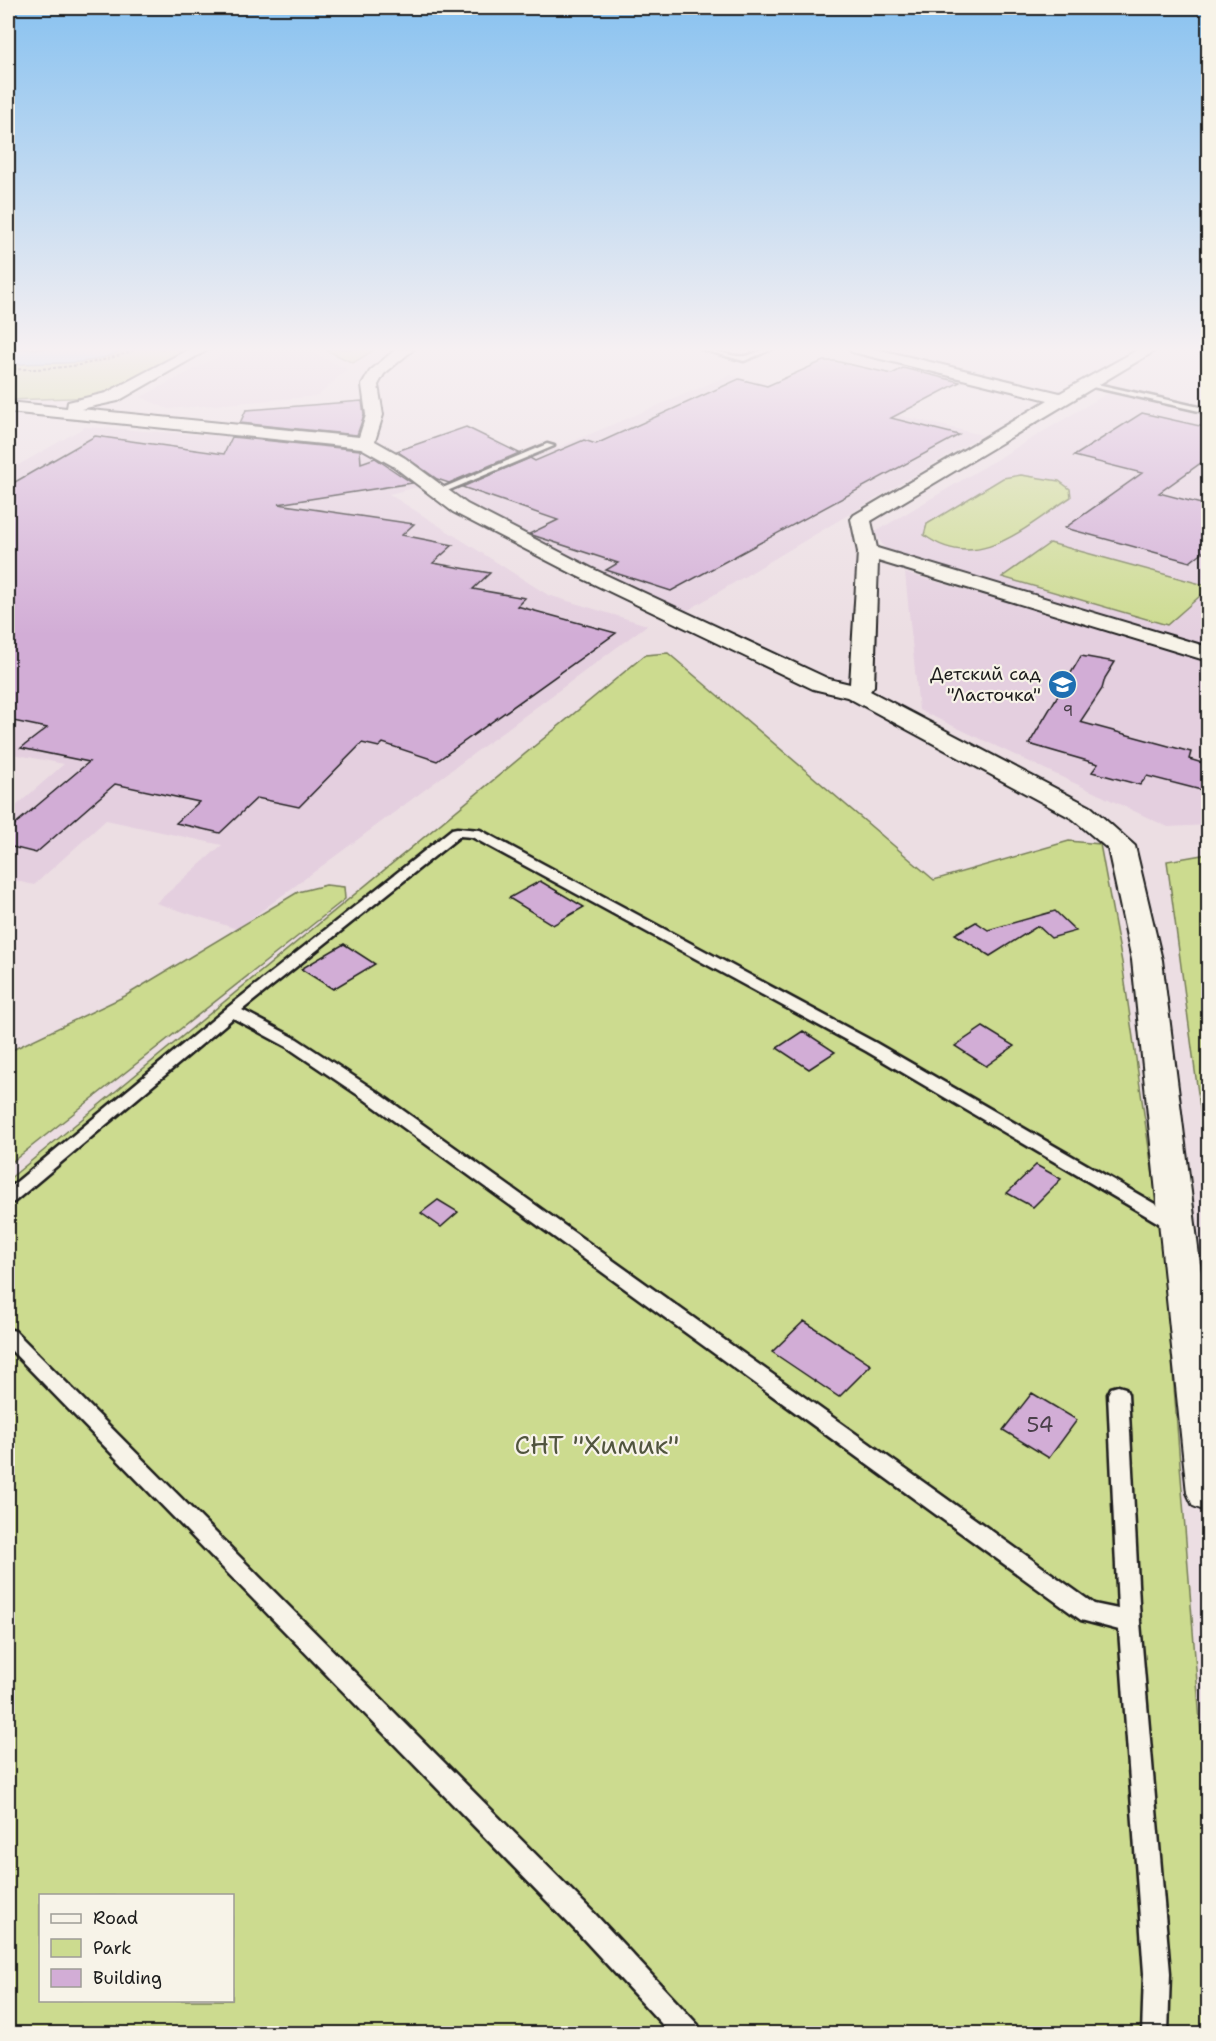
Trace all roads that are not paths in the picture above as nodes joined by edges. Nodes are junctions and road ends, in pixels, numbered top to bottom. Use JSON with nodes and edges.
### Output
{"nodes":[{"id":1,"x":366,"y":444,"type":"edge"},
{"id":2,"x":982,"y":444,"type":"edge"},
{"id":3,"x":550,"y":446,"type":"dead end"},
{"id":4,"x":436,"y":492,"type":"junction"},
{"id":5,"x":868,"y":552,"type":"junction"},
{"id":6,"x":1209,"y":654,"type":"edge"},
{"id":7,"x":855,"y":692,"type":"junction"},
{"id":8,"x":232,"y":1011,"type":"junction"},
{"id":9,"x":8,"y":1198,"type":"edge"},
{"id":10,"x":1178,"y":1226,"type":"junction"},
{"id":11,"x":8,"y":1336,"type":"edge"},
{"id":12,"x":1119,"y":1394,"type":"dead end"},
{"id":13,"x":1209,"y":1492,"type":"edge"},
{"id":14,"x":1129,"y":1622,"type":"junction"},
{"id":15,"x":689,"y":2034,"type":"edge"},
{"id":16,"x":1155,"y":2034,"type":"edge"}],
"edges":[{"from":1,"to":4,"type":"street"},
{"from":2,"to":5,"type":"street"},
{"from":3,"to":4,"type":"lane"},
{"from":4,"to":7,"type":"street"},
{"from":5,"to":6,"type":"street"},
{"from":5,"to":7,"type":"street"},
{"from":7,"to":10,"type":"street"},
{"from":8,"to":9,"type":"lane"},
{"from":8,"to":10,"type":"lane"},
{"from":8,"to":14,"type":"lane"},
{"from":10,"to":13,"type":"street"},
{"from":11,"to":15,"type":"lane"},
{"from":12,"to":14,"type":"lane"},
{"from":14,"to":16,"type":"lane"}]}
